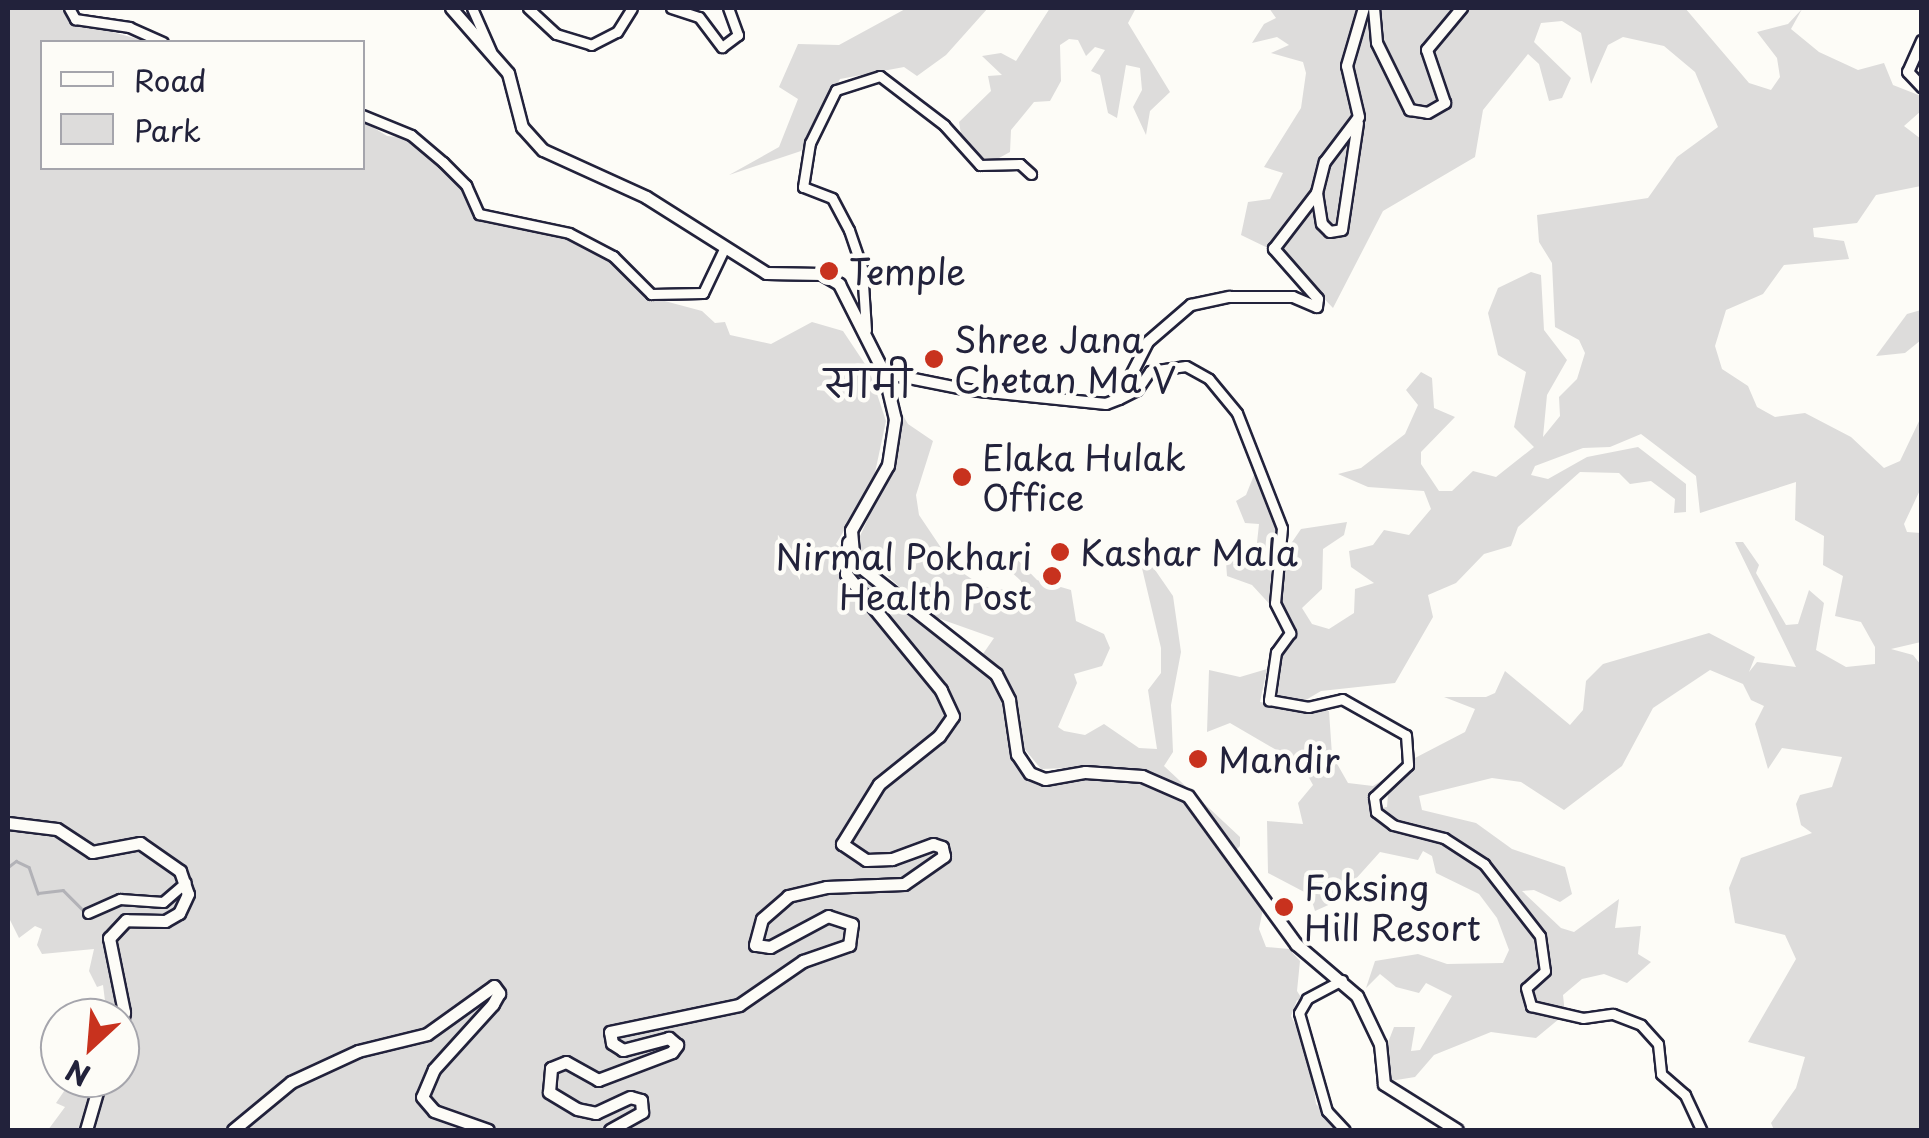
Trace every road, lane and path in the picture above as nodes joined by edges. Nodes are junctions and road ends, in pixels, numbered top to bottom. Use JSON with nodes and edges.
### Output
{"nodes":[{"id":1,"x":69,"y":8,"type":"edge"},
{"id":2,"x":451,"y":8,"type":"edge"},
{"id":3,"x":472,"y":8,"type":"edge"},
{"id":4,"x":528,"y":8,"type":"edge"},
{"id":5,"x":632,"y":8,"type":"edge"},
{"id":6,"x":671,"y":8,"type":"edge"},
{"id":7,"x":728,"y":8,"type":"edge"},
{"id":8,"x":1364,"y":8,"type":"edge"},
{"id":9,"x":1374,"y":8,"type":"edge"},
{"id":10,"x":1462,"y":8,"type":"edge"},
{"id":11,"x":157,"y":40,"type":"edge"},
{"id":12,"x":1922,"y":41,"type":"edge"},
{"id":13,"x":492,"y":50,"type":"junction"},
{"id":14,"x":1922,"y":87,"type":"edge"},
{"id":15,"x":365,"y":116,"type":"edge"},
{"id":16,"x":1359,"y":118,"type":"junction"},
{"id":17,"x":1031,"y":174,"type":"dead end"},
{"id":18,"x":1317,"y":193,"type":"junction"},
{"id":19,"x":723,"y":251,"type":"junction"},
{"id":20,"x":867,"y":343,"type":"junction"},
{"id":21,"x":884,"y":373,"type":"junction"},
{"id":22,"x":1119,"y":399,"type":"junction"},
{"id":23,"x":849,"y":540,"type":"junction"},
{"id":24,"x":8,"y":824,"type":"edge"},
{"id":25,"x":186,"y":882,"type":"junction"},
{"id":26,"x":88,"y":914,"type":"dead end"},
{"id":27,"x":1342,"y":980,"type":"junction"},
{"id":28,"x":120,"y":998,"type":"edge"},
{"id":29,"x":95,"y":1098,"type":"edge"},
{"id":30,"x":86,"y":1130,"type":"edge"},
{"id":31,"x":233,"y":1130,"type":"edge"},
{"id":32,"x":488,"y":1130,"type":"edge"},
{"id":33,"x":610,"y":1130,"type":"edge"},
{"id":34,"x":1346,"y":1130,"type":"edge"},
{"id":35,"x":1457,"y":1130,"type":"edge"},
{"id":36,"x":1701,"y":1130,"type":"edge"}],
"edges":[{"from":1,"to":11,"type":"street"},
{"from":2,"to":13,"type":"main road"},
{"from":3,"to":13,"type":"street"},
{"from":4,"to":5,"type":"street"},
{"from":6,"to":7,"type":"street"},
{"from":8,"to":16,"type":"street"},
{"from":9,"to":10,"type":"street"},
{"from":12,"to":14,"type":"street"},
{"from":13,"to":19,"type":"main road"},
{"from":15,"to":19,"type":"street"},
{"from":16,"to":18,"type":"street"},
{"from":16,"to":18,"type":"street"},
{"from":17,"to":20,"type":"street"},
{"from":18,"to":22,"type":"street"},
{"from":19,"to":20,"type":"main road"},
{"from":20,"to":21,"type":"main road"},
{"from":21,"to":22,"type":"street"},
{"from":21,"to":23,"type":"main road"},
{"from":22,"to":36,"type":"street"},
{"from":23,"to":27,"type":"main road"},
{"from":23,"to":33,"type":"main road"},
{"from":24,"to":25,"type":"main road"},
{"from":25,"to":26,"type":"street"},
{"from":25,"to":28,"type":"main road"},
{"from":27,"to":34,"type":"street"},
{"from":27,"to":35,"type":"main road"},
{"from":29,"to":30,"type":"main road"},
{"from":31,"to":32,"type":"main road"}]}
